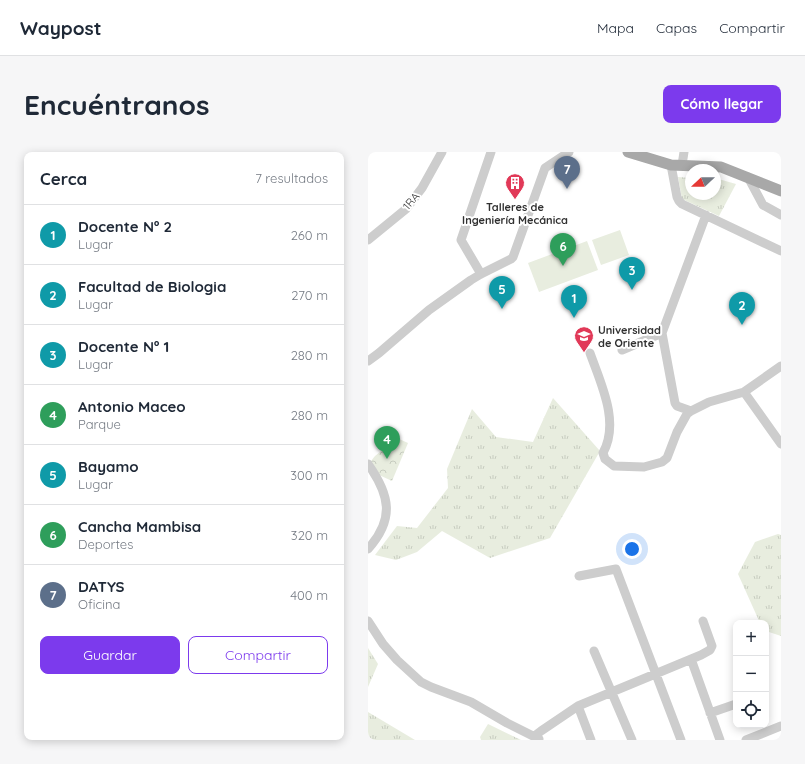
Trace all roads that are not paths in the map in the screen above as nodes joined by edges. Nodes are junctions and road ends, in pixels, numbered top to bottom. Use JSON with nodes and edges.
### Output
{"nodes":[{"id":1,"x":442,"y":152,"type":"edge"},
{"id":2,"x":491,"y":152,"type":"edge"},
{"id":3,"x":568,"y":152,"type":"edge"},
{"id":4,"x":628,"y":152,"type":"edge"},
{"id":5,"x":684,"y":152,"type":"edge"},
{"id":6,"x":559,"y":156,"type":"edge"},
{"id":7,"x":677,"y":165,"type":"junction"},
{"id":8,"x":748,"y":177,"type":"junction"},
{"id":9,"x":781,"y":191,"type":"edge"},
{"id":10,"x":706,"y":214,"type":"junction"},
{"id":11,"x":781,"y":215,"type":"edge"},
{"id":12,"x":368,"y":240,"type":"edge"},
{"id":13,"x":781,"y":251,"type":"edge"},
{"id":14,"x":481,"y":274,"type":"junction"},
{"id":15,"x":662,"y":333,"type":"junction"},
{"id":16,"x":622,"y":350,"type":"dead end"},
{"id":17,"x":590,"y":353,"type":"dead end"},
{"id":18,"x":368,"y":361,"type":"edge"},
{"id":19,"x":781,"y":366,"type":"edge"},
{"id":20,"x":744,"y":392,"type":"junction"},
{"id":21,"x":691,"y":411,"type":"junction"},
{"id":22,"x":781,"y":444,"type":"edge"},
{"id":23,"x":368,"y":464,"type":"edge"},
{"id":24,"x":368,"y":549,"type":"edge"},
{"id":25,"x":578,"y":576,"type":"dead end"},
{"id":26,"x":703,"y":621,"type":"dead end"},
{"id":27,"x":368,"y":622,"type":"edge"},
{"id":28,"x":594,"y":651,"type":"dead end"},
{"id":29,"x":691,"y":660,"type":"junction"},
{"id":30,"x":656,"y":674,"type":"junction"},
{"id":31,"x":612,"y":692,"type":"junction"},
{"id":32,"x":733,"y":705,"type":"edge"},
{"id":33,"x":578,"y":706,"type":"junction"},
{"id":34,"x":710,"y":713,"type":"junction"},
{"id":35,"x":781,"y":726,"type":"edge"},
{"id":36,"x":758,"y":728,"type":"edge"},
{"id":37,"x":761,"y":734,"type":"junction"},
{"id":38,"x":539,"y":739,"type":"edge"},
{"id":39,"x":591,"y":740,"type":"edge"},
{"id":40,"x":632,"y":740,"type":"edge"},
{"id":41,"x":681,"y":740,"type":"edge"},
{"id":42,"x":720,"y":740,"type":"edge"},
{"id":43,"x":746,"y":740,"type":"edge"}],
"edges":[{"from":1,"to":12,"type":"street","name":"1RA"},
{"from":2,"to":14,"type":"street"},
{"from":3,"to":6,"type":"street"},
{"from":4,"to":7,"type":"main road"},
{"from":5,"to":7,"type":"street"},
{"from":6,"to":14,"type":"street"},
{"from":7,"to":8,"type":"main road"},
{"from":7,"to":10,"type":"street"},
{"from":8,"to":9,"type":"main road"},
{"from":8,"to":11,"type":"street"},
{"from":10,"to":13,"type":"street"},
{"from":10,"to":15,"type":"street"},
{"from":14,"to":18,"type":"street"},
{"from":15,"to":16,"type":"street"},
{"from":15,"to":21,"type":"street"},
{"from":17,"to":21,"type":"street"},
{"from":19,"to":20,"type":"street"},
{"from":20,"to":21,"type":"street"},
{"from":20,"to":22,"type":"street"},
{"from":23,"to":24,"type":"street"},
{"from":25,"to":30,"type":"street"},
{"from":26,"to":29,"type":"street"},
{"from":27,"to":38,"type":"street"},
{"from":28,"to":31,"type":"street"},
{"from":29,"to":30,"type":"street"},
{"from":29,"to":34,"type":"street"},
{"from":30,"to":31,"type":"street"},
{"from":30,"to":41,"type":"street"},
{"from":31,"to":33,"type":"street"},
{"from":31,"to":40,"type":"street"},
{"from":32,"to":34,"type":"street"},
{"from":33,"to":38,"type":"street"},
{"from":33,"to":39,"type":"street"},
{"from":34,"to":42,"type":"street"},
{"from":35,"to":37,"type":"street"},
{"from":36,"to":37,"type":"street"},
{"from":37,"to":43,"type":"street"}]}
